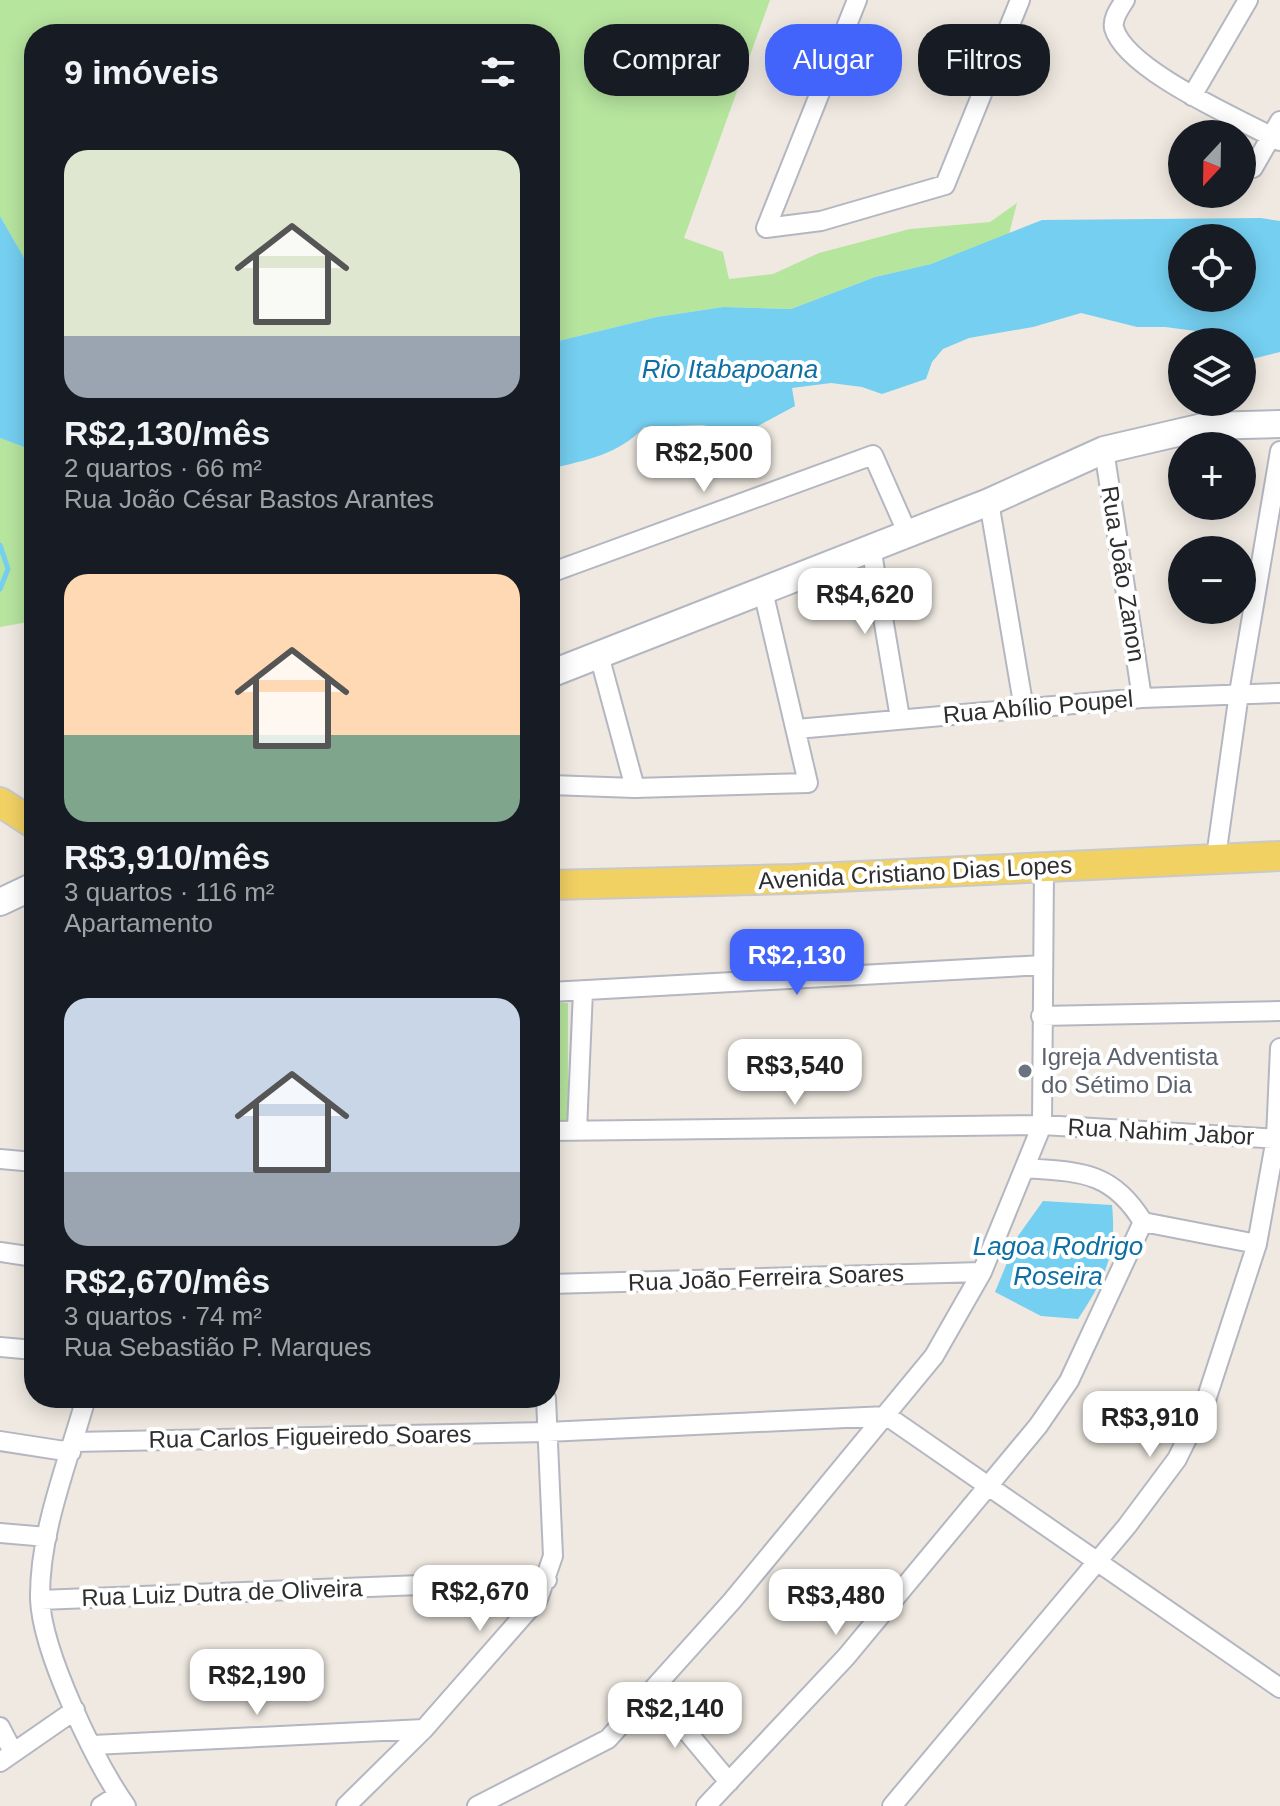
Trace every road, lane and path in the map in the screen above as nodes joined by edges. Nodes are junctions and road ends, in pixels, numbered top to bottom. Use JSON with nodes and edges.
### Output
{"nodes":[{"id":1,"x":857,"y":0,"type":"edge"},
{"id":2,"x":1020,"y":0,"type":"edge"},
{"id":3,"x":1125,"y":0,"type":"edge"},
{"id":4,"x":1248,"y":0,"type":"edge"},
{"id":5,"x":1192,"y":96,"type":"junction"},
{"id":6,"x":1277,"y":133,"type":"edge"},
{"id":7,"x":1256,"y":164,"type":"edge"},
{"id":8,"x":1280,"y":424,"type":"edge"},
{"id":9,"x":1104,"y":450,"type":"junction"},
{"id":10,"x":1280,"y":451,"type":"edge"},
{"id":11,"x":989,"y":502,"type":"junction"},
{"id":12,"x":907,"y":532,"type":"junction"},
{"id":13,"x":871,"y":547,"type":"junction"},
{"id":14,"x":560,"y":569,"type":"edge"},
{"id":15,"x":763,"y":591,"type":"junction"},
{"id":16,"x":599,"y":655,"type":"junction"},
{"id":17,"x":560,"y":670,"type":"edge"},
{"id":18,"x":1239,"y":693,"type":"junction"},
{"id":19,"x":1280,"y":693,"type":"edge"},
{"id":20,"x":1142,"y":698,"type":"junction"},
{"id":21,"x":1024,"y":709,"type":"junction"},
{"id":22,"x":900,"y":718,"type":"junction"},
{"id":23,"x":797,"y":729,"type":"junction"},
{"id":24,"x":560,"y":785,"type":"edge"},
{"id":25,"x":635,"y":788,"type":"junction"},
{"id":26,"x":0,"y":802,"type":"edge"},
{"id":27,"x":24,"y":818,"type":"edge"},
{"id":28,"x":1280,"y":856,"type":"edge"},
{"id":29,"x":1216,"y":857,"type":"junction"},
{"id":30,"x":1044,"y":868,"type":"junction"},
{"id":31,"x":560,"y":885,"type":"edge"},
{"id":32,"x":24,"y":891,"type":"edge"},
{"id":33,"x":0,"y":902,"type":"edge"},
{"id":34,"x":1043,"y":965,"type":"junction"},
{"id":35,"x":583,"y":991,"type":"junction"},
{"id":36,"x":560,"y":992,"type":"edge"},
{"id":37,"x":1280,"y":1011,"type":"edge"},
{"id":38,"x":1041,"y":1016,"type":"junction"},
{"id":39,"x":1280,"y":1048,"type":"edge"},
{"id":40,"x":1042,"y":1125,"type":"junction"},
{"id":41,"x":577,"y":1130,"type":"junction"},
{"id":42,"x":560,"y":1131,"type":"edge"},
{"id":43,"x":1278,"y":1138,"type":"edge"},
{"id":44,"x":0,"y":1159,"type":"edge"},
{"id":45,"x":24,"y":1161,"type":"edge"},
{"id":46,"x":1025,"y":1168,"type":"junction"},
{"id":47,"x":1143,"y":1222,"type":"junction"},
{"id":48,"x":1257,"y":1244,"type":"junction"},
{"id":49,"x":0,"y":1252,"type":"edge"},
{"id":50,"x":24,"y":1256,"type":"edge"},
{"id":51,"x":982,"y":1272,"type":"junction"},
{"id":52,"x":560,"y":1284,"type":"edge"},
{"id":53,"x":0,"y":1347,"type":"edge"},
{"id":54,"x":24,"y":1349,"type":"edge"},
{"id":55,"x":83,"y":1408,"type":"edge"},
{"id":56,"x":546,"y":1408,"type":"edge"},
{"id":57,"x":887,"y":1416,"type":"junction"},
{"id":58,"x":547,"y":1432,"type":"junction"},
{"id":59,"x":0,"y":1441,"type":"edge"},
{"id":60,"x":72,"y":1447,"type":"junction"},
{"id":61,"x":988,"y":1486,"type":"junction"},
{"id":62,"x":0,"y":1533,"type":"edge"},
{"id":63,"x":47,"y":1537,"type":"junction"},
{"id":64,"x":1097,"y":1561,"type":"junction"},
{"id":65,"x":547,"y":1580,"type":"junction"},
{"id":66,"x":40,"y":1600,"type":"junction"},
{"id":67,"x":1280,"y":1688,"type":"edge"},
{"id":68,"x":653,"y":1691,"type":"junction"},
{"id":69,"x":75,"y":1710,"type":"junction"},
{"id":70,"x":0,"y":1727,"type":"edge"},
{"id":71,"x":424,"y":1729,"type":"junction"},
{"id":72,"x":93,"y":1745,"type":"junction"},
{"id":73,"x":6,"y":1757,"type":"edge"},
{"id":74,"x":729,"y":1782,"type":"junction"},
{"id":75,"x":122,"y":1801,"type":"edge"},
{"id":76,"x":101,"y":1806,"type":"edge"},
{"id":77,"x":346,"y":1806,"type":"edge"},
{"id":78,"x":477,"y":1806,"type":"edge"},
{"id":79,"x":706,"y":1806,"type":"edge"},
{"id":80,"x":892,"y":1806,"type":"edge"}],
"edges":[{"from":1,"to":2,"type":"street"},
{"from":3,"to":5,"type":"street"},
{"from":4,"to":5,"type":"street"},
{"from":5,"to":6,"type":"street"},
{"from":6,"to":7,"type":"street"},
{"from":8,"to":9,"type":"main road"},
{"from":9,"to":11,"type":"main road"},
{"from":9,"to":20,"type":"street","name":"Rua João Zanon"},
{"from":10,"to":18,"type":"street"},
{"from":11,"to":12,"type":"main road"},
{"from":11,"to":21,"type":"street"},
{"from":12,"to":13,"type":"main road"},
{"from":12,"to":14,"type":"street"},
{"from":13,"to":15,"type":"main road"},
{"from":13,"to":22,"type":"street"},
{"from":15,"to":16,"type":"main road"},
{"from":15,"to":23,"type":"street"},
{"from":16,"to":17,"type":"main road"},
{"from":16,"to":25,"type":"street"},
{"from":18,"to":19,"type":"street","name":"Rua Abílio Poupel"},
{"from":18,"to":20,"type":"street","name":"Rua Abílio Poupel"},
{"from":18,"to":29,"type":"street"},
{"from":20,"to":21,"type":"street","name":"Rua Abílio Poupel"},
{"from":21,"to":22,"type":"street","name":"Rua Abílio Poupel"},
{"from":22,"to":23,"type":"street","name":"Rua Abílio Poupel"},
{"from":23,"to":25,"type":"street"},
{"from":24,"to":25,"type":"street"},
{"from":26,"to":27,"type":"main road"},
{"from":28,"to":29,"type":"main road","name":"Avenida Cristiano Dias Lopes"},
{"from":29,"to":30,"type":"main road","name":"Avenida Cristiano Dias Lopes"},
{"from":30,"to":31,"type":"main road","name":"Avenida Cristiano Dias Lopes"},
{"from":30,"to":34,"type":"street"},
{"from":32,"to":33,"type":"main road"},
{"from":34,"to":35,"type":"street"},
{"from":34,"to":38,"type":"street"},
{"from":35,"to":36,"type":"street"},
{"from":35,"to":41,"type":"street"},
{"from":37,"to":38,"type":"street"},
{"from":38,"to":40,"type":"street"},
{"from":39,"to":43,"type":"street"},
{"from":40,"to":41,"type":"street","name":"Rua Nahim Jabor"},
{"from":40,"to":43,"type":"street","name":"Rua Nahim Jabor"},
{"from":40,"to":46,"type":"street"},
{"from":41,"to":42,"type":"street","name":"Rua Nahim Jabor"},
{"from":43,"to":48,"type":"street"},
{"from":44,"to":45,"type":"street"},
{"from":46,"to":47,"type":"street"},
{"from":46,"to":51,"type":"street"},
{"from":47,"to":48,"type":"street"},
{"from":47,"to":61,"type":"street"},
{"from":48,"to":64,"type":"street"},
{"from":49,"to":50,"type":"street"},
{"from":51,"to":52,"type":"street","name":"Rua João Ferreira Soares"},
{"from":51,"to":57,"type":"street"},
{"from":53,"to":54,"type":"street"},
{"from":55,"to":60,"type":"street"},
{"from":56,"to":58,"type":"street"},
{"from":57,"to":58,"type":"street","name":"Rua Carlos Figueiredo Soares"},
{"from":57,"to":61,"type":"street"},
{"from":57,"to":68,"type":"street"},
{"from":58,"to":60,"type":"street","name":"Rua Carlos Figueiredo Soares"},
{"from":58,"to":65,"type":"street"},
{"from":59,"to":60,"type":"street","name":"Rua Carlos Figueiredo Soares"},
{"from":60,"to":63,"type":"street"},
{"from":61,"to":64,"type":"street"},
{"from":61,"to":74,"type":"street"},
{"from":62,"to":63,"type":"street"},
{"from":63,"to":66,"type":"street"},
{"from":64,"to":67,"type":"street"},
{"from":64,"to":80,"type":"street"},
{"from":65,"to":66,"type":"street","name":"Rua Luiz Dutra de Oliveira"},
{"from":65,"to":71,"type":"street"},
{"from":66,"to":69,"type":"street"},
{"from":68,"to":74,"type":"street"},
{"from":68,"to":78,"type":"street"},
{"from":69,"to":72,"type":"street"},
{"from":69,"to":73,"type":"street"},
{"from":70,"to":73,"type":"street"},
{"from":71,"to":72,"type":"street"},
{"from":71,"to":77,"type":"street"},
{"from":72,"to":75,"type":"street"},
{"from":74,"to":79,"type":"street"},
{"from":75,"to":76,"type":"street"}]}
